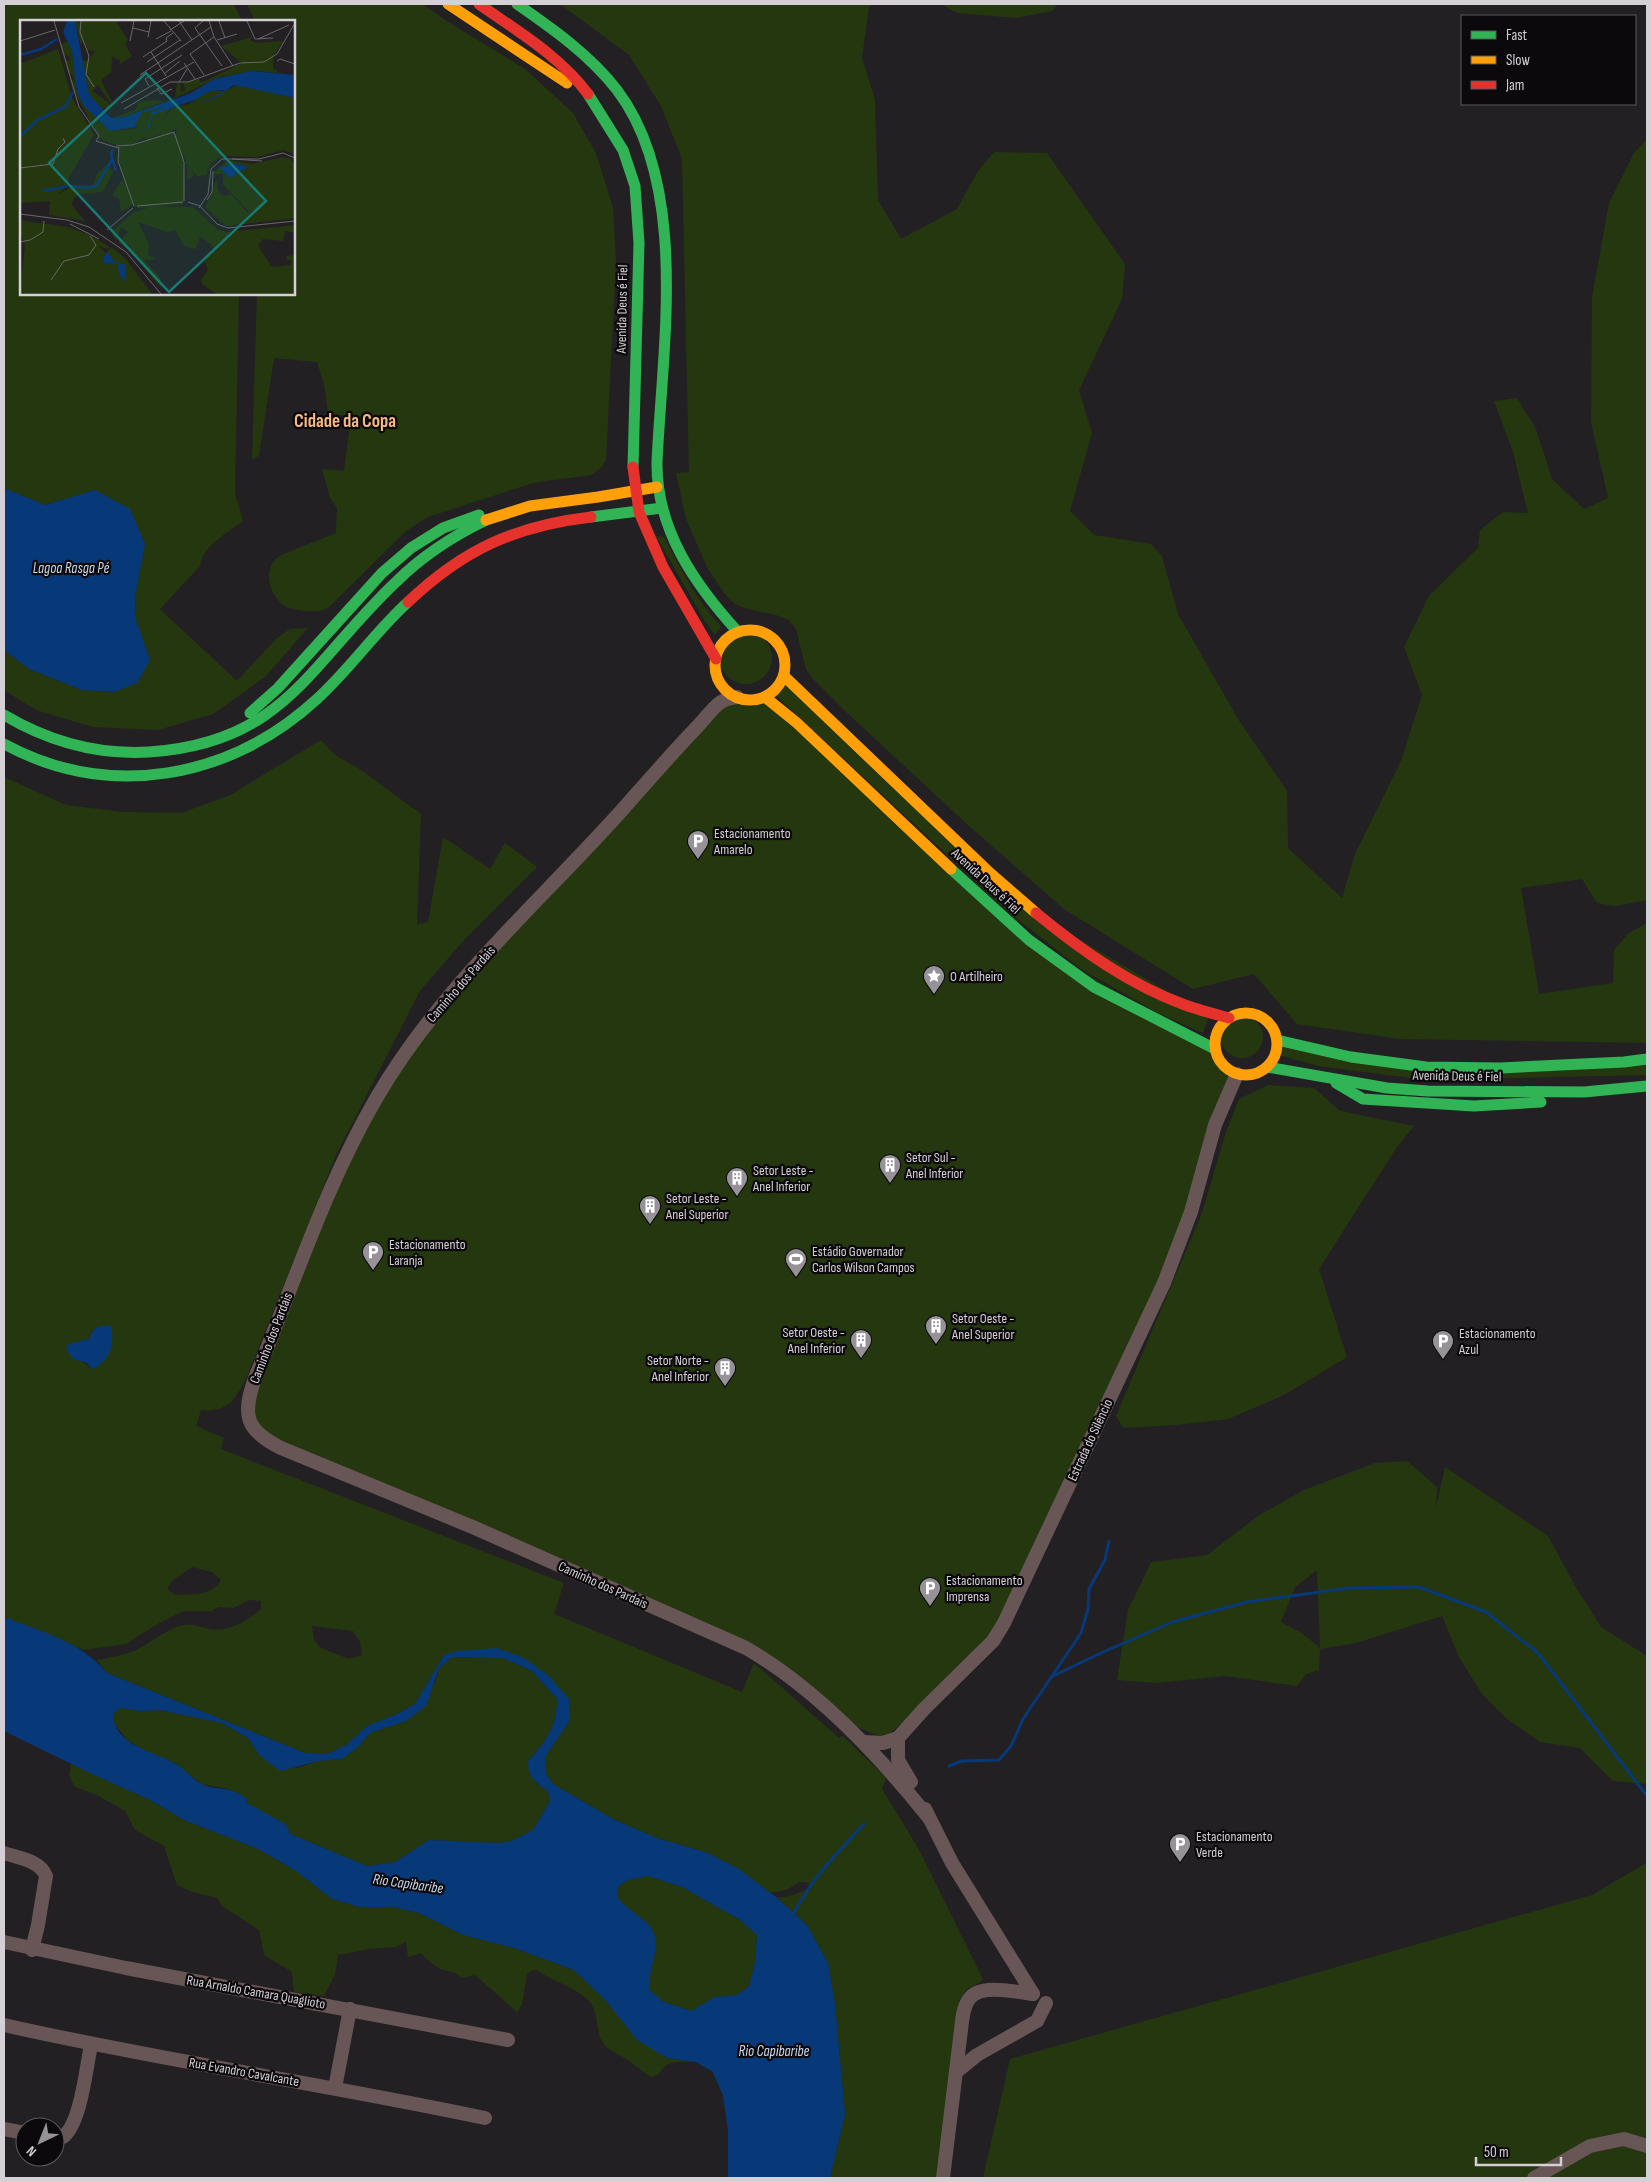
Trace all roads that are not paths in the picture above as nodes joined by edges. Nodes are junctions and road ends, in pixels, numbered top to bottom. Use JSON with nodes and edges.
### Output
{"nodes":[{"id":1,"x":448,"y":4,"type":"edge"},
{"id":2,"x":479,"y":4,"type":"edge"},
{"id":3,"x":517,"y":4,"type":"edge"},
{"id":4,"x":599,"y":109,"type":"junction"},
{"id":5,"x":657,"y":487,"type":"junction"},
{"id":6,"x":635,"y":491,"type":"junction"},
{"id":7,"x":522,"y":507,"type":"junction"},
{"id":8,"x":662,"y":508,"type":"junction"},
{"id":9,"x":639,"y":512,"type":"junction"},
{"id":10,"x":738,"y":632,"type":"junction"},
{"id":11,"x":716,"y":659,"type":"junction"},
{"id":12,"x":784,"y":676,"type":"junction"},
{"id":13,"x":723,"y":686,"type":"junction"},
{"id":14,"x":765,"y":696,"type":"junction"},
{"id":15,"x":737,"y":697,"type":"junction"},
{"id":16,"x":720,"y":703,"type":"junction"},
{"id":17,"x":4,"y":715,"type":"edge"},
{"id":18,"x":4,"y":744,"type":"edge"},
{"id":19,"x":189,"y":747,"type":"junction"},
{"id":20,"x":1229,"y":1018,"type":"junction"},
{"id":21,"x":1277,"y":1040,"type":"junction"},
{"id":22,"x":1215,"y":1049,"type":"junction"},
{"id":23,"x":1647,"y":1059,"type":"edge"},
{"id":24,"x":1267,"y":1067,"type":"junction"},
{"id":25,"x":1238,"y":1074,"type":"junction"},
{"id":26,"x":1647,"y":1086,"type":"edge"},
{"id":27,"x":898,"y":1738,"type":"junction"},
{"id":28,"x":864,"y":1742,"type":"junction"},
{"id":29,"x":929,"y":1818,"type":"junction"},
{"id":30,"x":4,"y":1853,"type":"edge"},
{"id":31,"x":4,"y":1942,"type":"edge"},
{"id":32,"x":32,"y":1950,"type":"junction"},
{"id":33,"x":1046,"y":2003,"type":"dead end"},
{"id":34,"x":350,"y":2009,"type":"junction"},
{"id":35,"x":4,"y":2026,"type":"edge"},
{"id":36,"x":508,"y":2040,"type":"dead end"},
{"id":37,"x":91,"y":2045,"type":"junction"},
{"id":38,"x":956,"y":2072,"type":"junction"},
{"id":39,"x":335,"y":2088,"type":"junction"},
{"id":40,"x":485,"y":2118,"type":"dead end"},
{"id":41,"x":65,"y":2135,"type":"edge"},
{"id":42,"x":1647,"y":2146,"type":"edge"},
{"id":43,"x":943,"y":2178,"type":"edge"},
{"id":44,"x":1534,"y":2178,"type":"edge"}],
"edges":[{"from":1,"to":4,"type":"main road"},
{"from":2,"to":4,"type":"main road","name":"Avenida Deus é Fiel"},
{"from":3,"to":5,"type":"main road"},
{"from":4,"to":6,"type":"main road","name":"Avenida Deus é Fiel"},
{"from":5,"to":6,"type":"main road"},
{"from":5,"to":8,"type":"main road"},
{"from":6,"to":7,"type":"main road"},
{"from":6,"to":9,"type":"main road","name":"Avenida Deus é Fiel"},
{"from":7,"to":19,"type":"main road"},
{"from":7,"to":19,"type":"main road"},
{"from":8,"to":9,"type":"main road"},
{"from":8,"to":10,"type":"main road"},
{"from":9,"to":11,"type":"main road","name":"Avenida Deus é Fiel"},
{"from":9,"to":18,"type":"main road"},
{"from":10,"to":11,"type":"main road"},
{"from":10,"to":12,"type":"main road"},
{"from":11,"to":13,"type":"main road"},
{"from":12,"to":14,"type":"main road"},
{"from":12,"to":20,"type":"main road","name":"Avenida Deus é Fiel"},
{"from":13,"to":15,"type":"main road"},
{"from":13,"to":16,"type":"street"},
{"from":14,"to":15,"type":"main road"},
{"from":14,"to":22,"type":"main road","name":"Avenida Deus é Fiel"},
{"from":15,"to":16,"type":"street","name":"Caminho dos Pardais"},
{"from":16,"to":28,"type":"street","name":"Caminho dos Pardais"},
{"from":17,"to":19,"type":"main road"},
{"from":20,"to":21,"type":"main road"},
{"from":20,"to":22,"type":"main road"},
{"from":21,"to":23,"type":"main road","name":"Avenida Deus é Fiel"},
{"from":21,"to":24,"type":"main road"},
{"from":22,"to":25,"type":"main road"},
{"from":24,"to":25,"type":"main road"},
{"from":24,"to":26,"type":"main road","name":"Avenida Deus é Fiel"},
{"from":25,"to":27,"type":"street","name":"Estrada do Silêncio"},
{"from":27,"to":28,"type":"street"},
{"from":27,"to":29,"type":"street"},
{"from":28,"to":29,"type":"street","name":"Caminho dos Pardais"},
{"from":29,"to":38,"type":"street"},
{"from":30,"to":32,"type":"street"},
{"from":31,"to":32,"type":"street","name":"Rua Arnaldo Camara Quaglioto"},
{"from":32,"to":34,"type":"street","name":"Rua Arnaldo Camara Quaglioto"},
{"from":33,"to":38,"type":"street"},
{"from":34,"to":36,"type":"street","name":"Rua Arnaldo Camara Quaglioto"},
{"from":34,"to":39,"type":"street"},
{"from":35,"to":37,"type":"street","name":"Rua Evandro Cavalcante"},
{"from":37,"to":39,"type":"street","name":"Rua Evandro Cavalcante"},
{"from":37,"to":41,"type":"street"},
{"from":38,"to":43,"type":"street"},
{"from":39,"to":40,"type":"street","name":"Rua Evandro Cavalcante"},
{"from":42,"to":44,"type":"street"}]}
